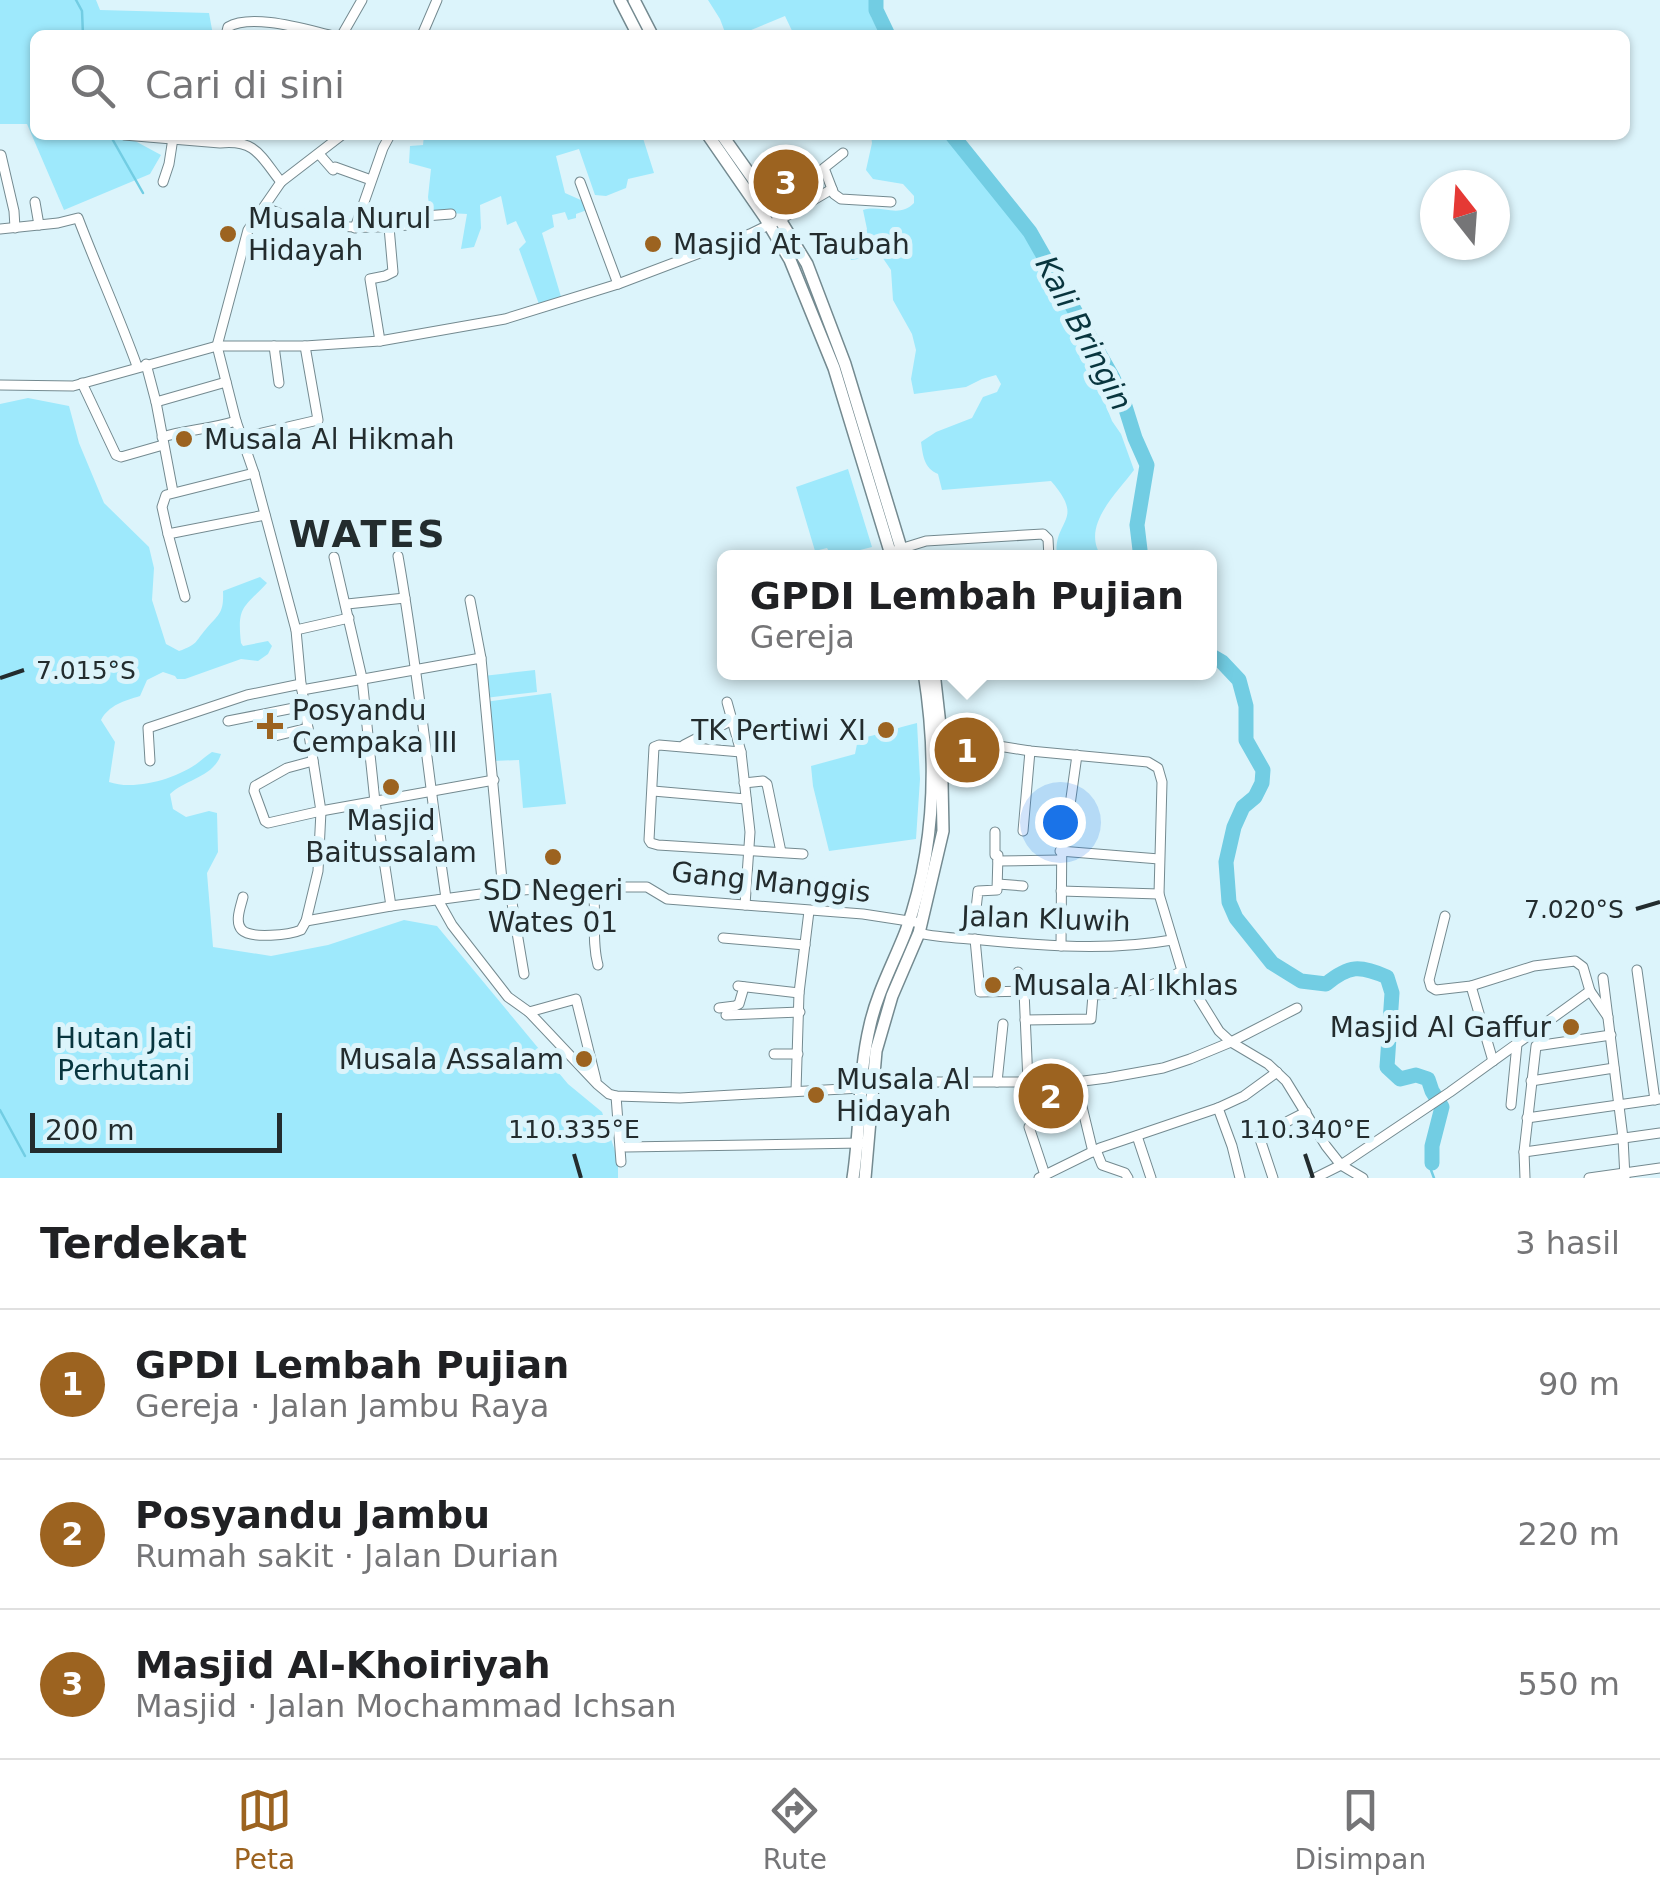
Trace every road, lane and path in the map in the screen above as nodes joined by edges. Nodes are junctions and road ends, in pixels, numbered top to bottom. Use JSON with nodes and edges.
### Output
{"nodes":[{"id":1,"x":362,"y":0,"type":"edge"},
{"id":2,"x":437,"y":0,"type":"edge"},
{"id":3,"x":620,"y":0,"type":"edge"},
{"id":4,"x":634,"y":0,"type":"edge"},
{"id":5,"x":227,"y":30,"type":"edge"},
{"id":6,"x":312,"y":30,"type":"edge"},
{"id":7,"x":345,"y":30,"type":"edge"},
{"id":8,"x":424,"y":30,"type":"edge"},
{"id":9,"x":635,"y":30,"type":"edge"},
{"id":10,"x":649,"y":30,"type":"edge"},
{"id":11,"x":173,"y":140,"type":"edge"},
{"id":12,"x":199,"y":140,"type":"edge"},
{"id":13,"x":336,"y":140,"type":"edge"},
{"id":14,"x":387,"y":140,"type":"edge"},
{"id":15,"x":712,"y":140,"type":"edge"},
{"id":16,"x":725,"y":140,"type":"edge"},
{"id":17,"x":843,"y":153,"type":"dead end"},
{"id":18,"x":319,"y":154,"type":"junction"},
{"id":19,"x":1,"y":155,"type":"edge"},
{"id":20,"x":371,"y":180,"type":"junction"},
{"id":21,"x":163,"y":182,"type":"dead end"},
{"id":22,"x":281,"y":182,"type":"junction"},
{"id":23,"x":580,"y":182,"type":"dead end"},
{"id":24,"x":832,"y":188,"type":"junction"},
{"id":25,"x":35,"y":202,"type":"dead end"},
{"id":26,"x":891,"y":202,"type":"dead end"},
{"id":27,"x":266,"y":208,"type":"junction"},
{"id":28,"x":451,"y":214,"type":"dead end"},
{"id":29,"x":775,"y":222,"type":"junction"},
{"id":30,"x":38,"y":226,"type":"junction"},
{"id":31,"x":389,"y":227,"type":"junction"},
{"id":32,"x":15,"y":228,"type":"junction"},
{"id":33,"x":354,"y":228,"type":"junction"},
{"id":34,"x":0,"y":229,"type":"edge"},
{"id":35,"x":618,"y":284,"type":"junction"},
{"id":36,"x":380,"y":340,"type":"junction"},
{"id":37,"x":217,"y":346,"type":"junction"},
{"id":38,"x":274,"y":346,"type":"junction"},
{"id":39,"x":305,"y":346,"type":"junction"},
{"id":40,"x":141,"y":365,"type":"junction"},
{"id":41,"x":226,"y":382,"type":"junction"},
{"id":42,"x":82,"y":383,"type":"junction"},
{"id":43,"x":278,"y":383,"type":"dead end"},
{"id":44,"x":0,"y":384,"type":"edge"},
{"id":45,"x":156,"y":402,"type":"junction"},
{"id":46,"x":236,"y":421,"type":"junction"},
{"id":47,"x":241,"y":438,"type":"junction"},
{"id":48,"x":162,"y":441,"type":"junction"},
{"id":49,"x":254,"y":473,"type":"junction"},
{"id":50,"x":173,"y":492,"type":"junction"},
{"id":51,"x":265,"y":515,"type":"junction"},
{"id":52,"x":168,"y":534,"type":"junction"},
{"id":53,"x":896,"y":550,"type":"edge"},
{"id":54,"x":905,"y":550,"type":"edge"},
{"id":55,"x":1049,"y":550,"type":"edge"},
{"id":56,"x":398,"y":556,"type":"dead end"},
{"id":57,"x":334,"y":557,"type":"dead end"},
{"id":58,"x":185,"y":597,"type":"dead end"},
{"id":59,"x":405,"y":598,"type":"junction"},
{"id":60,"x":470,"y":600,"type":"dead end"},
{"id":61,"x":347,"y":604,"type":"junction"},
{"id":62,"x":349,"y":618,"type":"junction"},
{"id":63,"x":296,"y":630,"type":"junction"},
{"id":64,"x":481,"y":658,"type":"junction"},
{"id":65,"x":417,"y":670,"type":"junction"},
{"id":66,"x":362,"y":678,"type":"junction"},
{"id":67,"x":925,"y":680,"type":"edge"},
{"id":68,"x":935,"y":680,"type":"edge"},
{"id":69,"x":301,"y":687,"type":"junction"},
{"id":70,"x":728,"y":702,"type":"dead end"},
{"id":71,"x":304,"y":706,"type":"junction"},
{"id":72,"x":732,"y":720,"type":"junction"},
{"id":73,"x":228,"y":721,"type":"dead end"},
{"id":74,"x":308,"y":728,"type":"junction"},
{"id":75,"x":942,"y":734,"type":"junction"},
{"id":76,"x":271,"y":737,"type":"dead end"},
{"id":77,"x":680,"y":746,"type":"junction"},
{"id":78,"x":1030,"y":751,"type":"junction"},
{"id":79,"x":741,"y":752,"type":"junction"},
{"id":80,"x":1077,"y":755,"type":"junction"},
{"id":81,"x":150,"y":760,"type":"dead end"},
{"id":82,"x":313,"y":761,"type":"junction"},
{"id":83,"x":938,"y":774,"type":"junction"},
{"id":84,"x":494,"y":780,"type":"junction"},
{"id":85,"x":744,"y":783,"type":"junction"},
{"id":86,"x":430,"y":791,"type":"junction"},
{"id":87,"x":652,"y":791,"type":"junction"},
{"id":88,"x":746,"y":800,"type":"junction"},
{"id":89,"x":375,"y":802,"type":"junction"},
{"id":90,"x":321,"y":811,"type":"junction"},
{"id":91,"x":1024,"y":831,"type":"dead end"},
{"id":92,"x":995,"y":832,"type":"dead end"},
{"id":93,"x":750,"y":850,"type":"junction"},
{"id":94,"x":781,"y":852,"type":"junction"},
{"id":95,"x":803,"y":854,"type":"dead end"},
{"id":96,"x":1060,"y":855,"type":"junction"},
{"id":97,"x":1159,"y":859,"type":"junction"},
{"id":98,"x":998,"y":860,"type":"junction"},
{"id":99,"x":998,"y":884,"type":"junction"},
{"id":100,"x":1022,"y":886,"type":"dead end"},
{"id":101,"x":593,"y":888,"type":"junction"},
{"id":102,"x":507,"y":891,"type":"junction"},
{"id":103,"x":1061,"y":892,"type":"junction"},
{"id":104,"x":1160,"y":894,"type":"junction"},
{"id":105,"x":243,"y":897,"type":"dead end"},
{"id":106,"x":442,"y":899,"type":"junction"},
{"id":107,"x":390,"y":906,"type":"junction"},
{"id":108,"x":745,"y":906,"type":"junction"},
{"id":109,"x":809,"y":911,"type":"junction"},
{"id":110,"x":1445,"y":916,"type":"dead end"},
{"id":111,"x":975,"y":918,"type":"dead end"},
{"id":112,"x":306,"y":921,"type":"junction"},
{"id":113,"x":914,"y":927,"type":"junction"},
{"id":114,"x":723,"y":938,"type":"dead end"},
{"id":115,"x":975,"y":939,"type":"junction"},
{"id":116,"x":1172,"y":940,"type":"junction"},
{"id":117,"x":806,"y":945,"type":"junction"},
{"id":118,"x":1060,"y":946,"type":"junction"},
{"id":119,"x":598,"y":965,"type":"dead end"},
{"id":120,"x":1637,"y":970,"type":"dead end"},
{"id":121,"x":1182,"y":971,"type":"junction"},
{"id":122,"x":1018,"y":972,"type":"dead end"},
{"id":123,"x":524,"y":974,"type":"dead end"},
{"id":124,"x":1604,"y":978,"type":"dead end"},
{"id":125,"x":1471,"y":986,"type":"junction"},
{"id":126,"x":1018,"y":991,"type":"junction"},
{"id":127,"x":1590,"y":991,"type":"junction"},
{"id":128,"x":800,"y":993,"type":"junction"},
{"id":129,"x":1297,"y":1008,"type":"dead end"},
{"id":130,"x":529,"y":1012,"type":"junction"},
{"id":131,"x":800,"y":1012,"type":"junction"},
{"id":132,"x":1608,"y":1017,"type":"junction"},
{"id":133,"x":1025,"y":1020,"type":"junction"},
{"id":134,"x":1002,"y":1024,"type":"dead end"},
{"id":135,"x":1610,"y":1035,"type":"junction"},
{"id":136,"x":1231,"y":1042,"type":"junction"},
{"id":137,"x":1517,"y":1044,"type":"junction"},
{"id":138,"x":774,"y":1054,"type":"dead end"},
{"id":139,"x":798,"y":1054,"type":"junction"},
{"id":140,"x":1493,"y":1062,"type":"junction"},
{"id":141,"x":1614,"y":1068,"type":"junction"},
{"id":142,"x":1276,"y":1072,"type":"junction"},
{"id":143,"x":1530,"y":1081,"type":"junction"},
{"id":144,"x":998,"y":1082,"type":"junction"},
{"id":145,"x":1029,"y":1082,"type":"junction"},
{"id":146,"x":1076,"y":1082,"type":"junction"},
{"id":147,"x":597,"y":1084,"type":"junction"},
{"id":148,"x":867,"y":1088,"type":"junction"},
{"id":149,"x":796,"y":1091,"type":"junction"},
{"id":150,"x":621,"y":1097,"type":"junction"},
{"id":151,"x":1657,"y":1100,"type":"edge"},
{"id":152,"x":1511,"y":1105,"type":"dead end"},
{"id":153,"x":1618,"y":1105,"type":"junction"},
{"id":154,"x":1049,"y":1108,"type":"dead end"},
{"id":155,"x":1218,"y":1108,"type":"junction"},
{"id":156,"x":1306,"y":1112,"type":"junction"},
{"id":157,"x":1527,"y":1118,"type":"junction"},
{"id":158,"x":1029,"y":1127,"type":"dead end"},
{"id":159,"x":1660,"y":1134,"type":"edge"},
{"id":160,"x":1137,"y":1136,"type":"junction"},
{"id":161,"x":1622,"y":1138,"type":"junction"},
{"id":162,"x":864,"y":1143,"type":"junction"},
{"id":163,"x":626,"y":1147,"type":"dead end"},
{"id":164,"x":1094,"y":1151,"type":"junction"},
{"id":165,"x":1524,"y":1152,"type":"junction"},
{"id":166,"x":622,"y":1162,"type":"dead end"},
{"id":167,"x":1341,"y":1165,"type":"junction"},
{"id":168,"x":1660,"y":1171,"type":"edge"},
{"id":169,"x":1626,"y":1176,"type":"edge"},
{"id":170,"x":1042,"y":1177,"type":"edge"},
{"id":171,"x":852,"y":1178,"type":"edge"},
{"id":172,"x":864,"y":1178,"type":"edge"},
{"id":173,"x":1128,"y":1178,"type":"edge"},
{"id":174,"x":1151,"y":1178,"type":"edge"},
{"id":175,"x":1240,"y":1178,"type":"edge"},
{"id":176,"x":1273,"y":1178,"type":"edge"},
{"id":177,"x":1315,"y":1178,"type":"edge"},
{"id":178,"x":1363,"y":1178,"type":"edge"},
{"id":179,"x":1525,"y":1178,"type":"edge"},
{"id":180,"x":1589,"y":1178,"type":"edge"}],
"edges":[{"from":1,"to":7,"type":"street"},
{"from":2,"to":8,"type":"street"},
{"from":3,"to":9,"type":"main road"},
{"from":4,"to":10,"type":"main road"},
{"from":5,"to":6,"type":"street"},
{"from":11,"to":21,"type":"street"},
{"from":12,"to":22,"type":"street"},
{"from":13,"to":18,"type":"street"},
{"from":14,"to":20,"type":"street"},
{"from":15,"to":29,"type":"main road"},
{"from":16,"to":29,"type":"main road"},
{"from":17,"to":24,"type":"street"},
{"from":18,"to":20,"type":"street"},
{"from":18,"to":22,"type":"street"},
{"from":19,"to":32,"type":"street"},
{"from":20,"to":33,"type":"street"},
{"from":22,"to":27,"type":"street"},
{"from":23,"to":35,"type":"street"},
{"from":24,"to":26,"type":"street"},
{"from":24,"to":29,"type":"street"},
{"from":25,"to":30,"type":"street"},
{"from":27,"to":33,"type":"street"},
{"from":27,"to":37,"type":"street"},
{"from":28,"to":31,"type":"street"},
{"from":29,"to":35,"type":"street"},
{"from":29,"to":53,"type":"main road"},
{"from":30,"to":32,"type":"street"},
{"from":30,"to":40,"type":"street"},
{"from":31,"to":33,"type":"street"},
{"from":31,"to":36,"type":"street"},
{"from":32,"to":34,"type":"street"},
{"from":35,"to":36,"type":"street"},
{"from":36,"to":39,"type":"street"},
{"from":37,"to":38,"type":"street"},
{"from":37,"to":40,"type":"street"},
{"from":37,"to":41,"type":"street"},
{"from":38,"to":39,"type":"street"},
{"from":38,"to":43,"type":"street"},
{"from":39,"to":47,"type":"street"},
{"from":40,"to":42,"type":"street"},
{"from":40,"to":45,"type":"street"},
{"from":41,"to":45,"type":"street"},
{"from":41,"to":46,"type":"street"},
{"from":42,"to":44,"type":"street"},
{"from":42,"to":48,"type":"street"},
{"from":45,"to":48,"type":"street"},
{"from":46,"to":47,"type":"street"},
{"from":46,"to":48,"type":"street"},
{"from":47,"to":49,"type":"street"},
{"from":48,"to":50,"type":"street"},
{"from":49,"to":50,"type":"street"},
{"from":49,"to":51,"type":"street"},
{"from":50,"to":52,"type":"street"},
{"from":51,"to":52,"type":"street"},
{"from":51,"to":63,"type":"street"},
{"from":52,"to":58,"type":"street"},
{"from":54,"to":55,"type":"street"},
{"from":56,"to":59,"type":"street"},
{"from":57,"to":61,"type":"street"},
{"from":59,"to":61,"type":"street"},
{"from":59,"to":65,"type":"street"},
{"from":60,"to":64,"type":"street"},
{"from":61,"to":62,"type":"street"},
{"from":62,"to":63,"type":"street"},
{"from":62,"to":66,"type":"street"},
{"from":63,"to":69,"type":"street"},
{"from":64,"to":65,"type":"street"},
{"from":64,"to":84,"type":"street"},
{"from":65,"to":66,"type":"street"},
{"from":65,"to":86,"type":"street"},
{"from":66,"to":69,"type":"street"},
{"from":66,"to":89,"type":"street"},
{"from":67,"to":83,"type":"main road"},
{"from":68,"to":75,"type":"main road"},
{"from":69,"to":71,"type":"street"},
{"from":69,"to":81,"type":"street"},
{"from":70,"to":72,"type":"street"},
{"from":71,"to":73,"type":"street"},
{"from":71,"to":74,"type":"street"},
{"from":72,"to":77,"type":"street"},
{"from":72,"to":79,"type":"street"},
{"from":74,"to":76,"type":"street"},
{"from":74,"to":82,"type":"street"},
{"from":75,"to":78,"type":"street"},
{"from":75,"to":83,"type":"main road"},
{"from":77,"to":79,"type":"street"},
{"from":77,"to":87,"type":"street"},
{"from":78,"to":80,"type":"street"},
{"from":78,"to":91,"type":"street"},
{"from":79,"to":85,"type":"street"},
{"from":80,"to":96,"type":"street"},
{"from":80,"to":97,"type":"street"},
{"from":82,"to":90,"type":"street"},
{"from":82,"to":90,"type":"street"},
{"from":83,"to":113,"type":"main road"},
{"from":84,"to":86,"type":"street"},
{"from":84,"to":102,"type":"street"},
{"from":85,"to":88,"type":"street"},
{"from":85,"to":94,"type":"street"},
{"from":86,"to":89,"type":"street"},
{"from":86,"to":106,"type":"street"},
{"from":87,"to":88,"type":"street"},
{"from":87,"to":93,"type":"street"},
{"from":88,"to":93,"type":"street"},
{"from":89,"to":90,"type":"street"},
{"from":89,"to":107,"type":"street"},
{"from":90,"to":112,"type":"street"},
{"from":92,"to":98,"type":"street"},
{"from":93,"to":94,"type":"street"},
{"from":93,"to":108,"type":"street"},
{"from":94,"to":95,"type":"street"},
{"from":96,"to":97,"type":"street"},
{"from":96,"to":98,"type":"street"},
{"from":96,"to":103,"type":"street"},
{"from":97,"to":104,"type":"street"},
{"from":98,"to":99,"type":"street"},
{"from":99,"to":100,"type":"street"},
{"from":99,"to":111,"type":"street"},
{"from":101,"to":102,"type":"street","name":"Gang Manggis"},
{"from":101,"to":108,"type":"street","name":"Gang Manggis"},
{"from":101,"to":119,"type":"street"},
{"from":102,"to":106,"type":"street","name":"Gang Manggis"},
{"from":102,"to":123,"type":"street"},
{"from":103,"to":104,"type":"street"},
{"from":103,"to":118,"type":"street"},
{"from":104,"to":116,"type":"street"},
{"from":105,"to":112,"type":"street"},
{"from":106,"to":107,"type":"street","name":"Gang Manggis"},
{"from":106,"to":130,"type":"street"},
{"from":107,"to":112,"type":"street","name":"Gang Manggis"},
{"from":108,"to":109,"type":"street","name":"Gang Manggis"},
{"from":109,"to":113,"type":"street","name":"Gang Manggis"},
{"from":109,"to":117,"type":"street"},
{"from":110,"to":125,"type":"street"},
{"from":113,"to":115,"type":"street","name":"Jalan Kluwih"},
{"from":113,"to":148,"type":"main road"},
{"from":114,"to":117,"type":"street"},
{"from":115,"to":118,"type":"street","name":"Jalan Kluwih"},
{"from":115,"to":126,"type":"street"},
{"from":116,"to":118,"type":"street","name":"Jalan Kluwih"},
{"from":116,"to":121,"type":"street"},
{"from":117,"to":128,"type":"street"},
{"from":120,"to":151,"type":"street"},
{"from":121,"to":133,"type":"street"},
{"from":121,"to":136,"type":"street"},
{"from":122,"to":126,"type":"street"},
{"from":124,"to":132,"type":"street"},
{"from":125,"to":127,"type":"street"},
{"from":125,"to":140,"type":"street"},
{"from":126,"to":133,"type":"street"},
{"from":127,"to":132,"type":"street"},
{"from":127,"to":137,"type":"street"},
{"from":128,"to":131,"type":"street"},
{"from":128,"to":131,"type":"street"},
{"from":129,"to":136,"type":"street"},
{"from":130,"to":147,"type":"street"},
{"from":130,"to":147,"type":"street"},
{"from":131,"to":139,"type":"street"},
{"from":132,"to":135,"type":"street"},
{"from":133,"to":145,"type":"street"},
{"from":134,"to":144,"type":"street"},
{"from":135,"to":141,"type":"street"},
{"from":135,"to":143,"type":"street"},
{"from":136,"to":142,"type":"street"},
{"from":136,"to":146,"type":"street"},
{"from":137,"to":140,"type":"street"},
{"from":137,"to":152,"type":"street"},
{"from":138,"to":139,"type":"street"},
{"from":139,"to":149,"type":"street"},
{"from":140,"to":167,"type":"street"},
{"from":141,"to":143,"type":"street"},
{"from":141,"to":153,"type":"street"},
{"from":142,"to":155,"type":"street"},
{"from":142,"to":156,"type":"street"},
{"from":143,"to":157,"type":"street"},
{"from":144,"to":145,"type":"street"},
{"from":144,"to":148,"type":"street"},
{"from":145,"to":146,"type":"street"},
{"from":145,"to":154,"type":"street"},
{"from":146,"to":164,"type":"street"},
{"from":147,"to":150,"type":"street"},
{"from":148,"to":149,"type":"street"},
{"from":148,"to":162,"type":"main road"},
{"from":149,"to":150,"type":"street"},
{"from":150,"to":166,"type":"street"},
{"from":151,"to":153,"type":"street"},
{"from":153,"to":157,"type":"street"},
{"from":153,"to":161,"type":"street"},
{"from":155,"to":160,"type":"street"},
{"from":155,"to":175,"type":"street"},
{"from":156,"to":167,"type":"street"},
{"from":156,"to":176,"type":"street"},
{"from":157,"to":165,"type":"street"},
{"from":158,"to":170,"type":"street"},
{"from":159,"to":161,"type":"street"},
{"from":160,"to":164,"type":"street"},
{"from":160,"to":174,"type":"street"},
{"from":161,"to":165,"type":"street"},
{"from":161,"to":169,"type":"street"},
{"from":162,"to":163,"type":"street"},
{"from":162,"to":171,"type":"main road"},
{"from":162,"to":172,"type":"main road"},
{"from":164,"to":170,"type":"street"},
{"from":164,"to":173,"type":"street"},
{"from":165,"to":179,"type":"street"},
{"from":167,"to":177,"type":"street"},
{"from":167,"to":178,"type":"street"},
{"from":168,"to":169,"type":"street"},
{"from":169,"to":180,"type":"street"}]}
